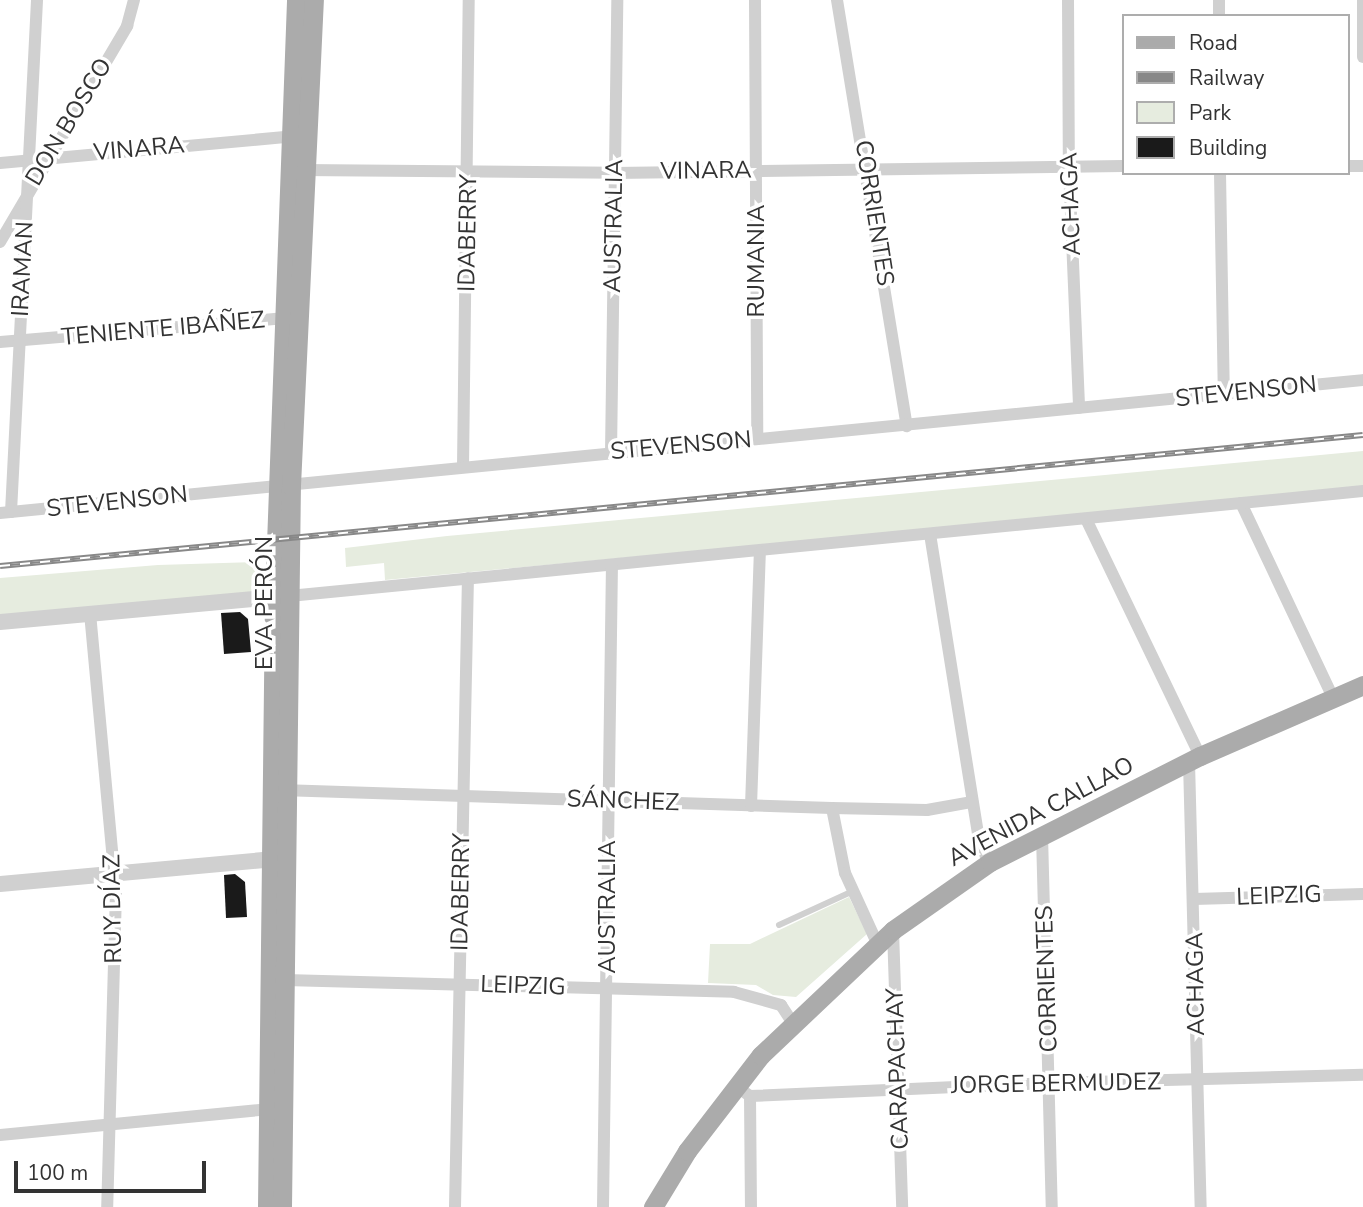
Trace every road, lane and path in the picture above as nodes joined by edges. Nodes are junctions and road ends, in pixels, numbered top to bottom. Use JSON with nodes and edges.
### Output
{"nodes":[{"id":1,"x":37,"y":0,"type":"edge"},
{"id":2,"x":134,"y":0,"type":"edge"},
{"id":3,"x":296,"y":0,"type":"edge"},
{"id":4,"x":314,"y":0,"type":"edge"},
{"id":5,"x":469,"y":0,"type":"edge"},
{"id":6,"x":617,"y":0,"type":"edge"},
{"id":7,"x":755,"y":0,"type":"edge"},
{"id":8,"x":837,"y":0,"type":"edge"},
{"id":9,"x":1068,"y":0,"type":"edge"},
{"id":10,"x":1363,"y":0,"type":"edge"},
{"id":11,"x":1363,"y":57,"type":"edge"},
{"id":12,"x":299,"y":136,"type":"junction"},
{"id":13,"x":53,"y":157,"type":"junction"},
{"id":14,"x":28,"y":160,"type":"junction"},
{"id":15,"x":0,"y":163,"type":"edge"},
{"id":16,"x":1122,"y":166,"type":"edge"},
{"id":17,"x":867,"y":167,"type":"junction"},
{"id":18,"x":1069,"y":167,"type":"junction"},
{"id":19,"x":298,"y":170,"type":"junction"},
{"id":20,"x":757,"y":170,"type":"junction"},
{"id":21,"x":469,"y":172,"type":"junction"},
{"id":22,"x":614,"y":173,"type":"junction"},
{"id":23,"x":1220,"y":175,"type":"edge"},
{"id":24,"x":26,"y":193,"type":"junction"},
{"id":25,"x":0,"y":242,"type":"edge"},
{"id":26,"x":283,"y":318,"type":"junction"},
{"id":27,"x":20,"y":341,"type":"junction"},
{"id":28,"x":0,"y":342,"type":"edge"},
{"id":29,"x":1363,"y":380,"type":"edge"},
{"id":30,"x":1224,"y":395,"type":"junction"},
{"id":31,"x":1079,"y":408,"type":"junction"},
{"id":32,"x":907,"y":426,"type":"junction"},
{"id":33,"x":757,"y":439,"type":"junction"},
{"id":34,"x":611,"y":453,"type":"junction"},
{"id":35,"x":463,"y":467,"type":"junction"},
{"id":36,"x":284,"y":486,"type":"junction"},
{"id":37,"x":1363,"y":491,"type":"edge"},
{"id":38,"x":1241,"y":503,"type":"junction"},
{"id":39,"x":6,"y":513,"type":"edge"},
{"id":40,"x":1087,"y":521,"type":"junction"},
{"id":41,"x":930,"y":534,"type":"junction"},
{"id":42,"x":760,"y":552,"type":"junction"},
{"id":43,"x":612,"y":566,"type":"junction"},
{"id":44,"x":468,"y":578,"type":"junction"},
{"id":45,"x":281,"y":597,"type":"junction"},
{"id":46,"x":90,"y":613,"type":"junction"},
{"id":47,"x":0,"y":622,"type":"edge"},
{"id":48,"x":1363,"y":685,"type":"edge"},
{"id":49,"x":1333,"y":698,"type":"junction"},
{"id":50,"x":1194,"y":759,"type":"junction"},
{"id":51,"x":281,"y":790,"type":"junction"},
{"id":52,"x":463,"y":796,"type":"junction"},
{"id":53,"x":609,"y":800,"type":"junction"},
{"id":54,"x":972,"y":802,"type":"junction"},
{"id":55,"x":751,"y":806,"type":"junction"},
{"id":56,"x":832,"y":808,"type":"junction"},
{"id":57,"x":1042,"y":835,"type":"junction"},
{"id":58,"x":279,"y":858,"type":"junction"},
{"id":59,"x":990,"y":862,"type":"junction"},
{"id":60,"x":115,"y":873,"type":"junction"},
{"id":61,"x":0,"y":884,"type":"edge"},
{"id":62,"x":853,"y":891,"type":"junction"},
{"id":63,"x":1363,"y":894,"type":"edge"},
{"id":64,"x":1194,"y":899,"type":"junction"},
{"id":65,"x":779,"y":925,"type":"dead end"},
{"id":66,"x":893,"y":930,"type":"junction"},
{"id":67,"x":877,"y":943,"type":"junction"},
{"id":68,"x":285,"y":980,"type":"junction"},
{"id":69,"x":459,"y":985,"type":"junction"},
{"id":70,"x":607,"y":989,"type":"junction"},
{"id":71,"x":792,"y":1022,"type":"junction"},
{"id":72,"x":1363,"y":1075,"type":"edge"},
{"id":73,"x":1198,"y":1080,"type":"junction"},
{"id":74,"x":1051,"y":1083,"type":"junction"},
{"id":75,"x":899,"y":1088,"type":"junction"},
{"id":76,"x":742,"y":1091,"type":"junction"},
{"id":77,"x":268,"y":1109,"type":"junction"},
{"id":78,"x":111,"y":1124,"type":"junction"},
{"id":79,"x":0,"y":1135,"type":"edge"},
{"id":80,"x":107,"y":1207,"type":"edge"},
{"id":81,"x":267,"y":1207,"type":"edge"},
{"id":82,"x":282,"y":1207,"type":"edge"},
{"id":83,"x":455,"y":1207,"type":"edge"},
{"id":84,"x":603,"y":1207,"type":"edge"},
{"id":85,"x":653,"y":1207,"type":"edge"},
{"id":86,"x":751,"y":1207,"type":"edge"},
{"id":87,"x":902,"y":1207,"type":"edge"},
{"id":88,"x":1052,"y":1207,"type":"edge"},
{"id":89,"x":1201,"y":1207,"type":"edge"}],
"edges":[{"from":1,"to":14,"type":"street","name":"IRAMAN"},
{"from":2,"to":13,"type":"street","name":"DON BOSCO"},
{"from":3,"to":12,"type":"main road","name":"EVA PERÓN"},
{"from":4,"to":12,"type":"main road","name":"EVA PERÓN"},
{"from":5,"to":21,"type":"street","name":"IDABERRY"},
{"from":6,"to":22,"type":"street","name":"AUSTRALIA"},
{"from":7,"to":20,"type":"street","name":"RUMANIA"},
{"from":8,"to":17,"type":"street","name":"CORRIENTES"},
{"from":9,"to":18,"type":"street","name":"ACHAGA"},
{"from":10,"to":11,"type":"street"},
{"from":12,"to":13,"type":"street","name":"VINARA"},
{"from":12,"to":19,"type":"main road","name":"EVA PERÓN"},
{"from":13,"to":14,"type":"street","name":"VINARA"},
{"from":13,"to":24,"type":"street","name":"DON BOSCO"},
{"from":14,"to":15,"type":"street","name":"VINARA"},
{"from":14,"to":24,"type":"street","name":"IRAMAN"},
{"from":16,"to":18,"type":"street","name":"VINARA"},
{"from":17,"to":18,"type":"street","name":"VINARA"},
{"from":17,"to":20,"type":"street","name":"VINARA"},
{"from":17,"to":32,"type":"street","name":"CORRIENTES"},
{"from":18,"to":31,"type":"street","name":"ACHAGA"},
{"from":19,"to":21,"type":"street","name":"VINARA"},
{"from":19,"to":26,"type":"main road","name":"EVA PERÓN"},
{"from":19,"to":36,"type":"main road","name":"EVA PERÓN"},
{"from":20,"to":22,"type":"street","name":"VINARA"},
{"from":20,"to":33,"type":"street","name":"RUMANIA"},
{"from":21,"to":22,"type":"street","name":"VINARA"},
{"from":21,"to":35,"type":"street","name":"IDABERRY"},
{"from":22,"to":34,"type":"street","name":"AUSTRALIA"},
{"from":23,"to":30,"type":"street"},
{"from":24,"to":25,"type":"street","name":"DON BOSCO"},
{"from":24,"to":27,"type":"street","name":"IRAMAN"},
{"from":26,"to":27,"type":"street","name":"TENIENTE IBÁÑEZ"},
{"from":26,"to":36,"type":"main road","name":"EVA PERÓN"},
{"from":27,"to":28,"type":"street","name":"TENIENTE IBÁÑEZ"},
{"from":27,"to":39,"type":"street","name":"IRAMAN"},
{"from":29,"to":30,"type":"street","name":"STEVENSON"},
{"from":30,"to":31,"type":"street","name":"STEVENSON"},
{"from":31,"to":32,"type":"street","name":"STEVENSON"},
{"from":32,"to":33,"type":"street","name":"STEVENSON"},
{"from":33,"to":34,"type":"street","name":"STEVENSON"},
{"from":34,"to":35,"type":"street","name":"STEVENSON"},
{"from":35,"to":36,"type":"street","name":"STEVENSON"},
{"from":36,"to":39,"type":"street","name":"STEVENSON"},
{"from":36,"to":45,"type":"main road","name":"EVA PERÓN"},
{"from":37,"to":38,"type":"street"},
{"from":38,"to":40,"type":"street"},
{"from":38,"to":49,"type":"street"},
{"from":40,"to":41,"type":"street"},
{"from":40,"to":50,"type":"street","name":"ACHAGA"},
{"from":41,"to":42,"type":"street"},
{"from":41,"to":54,"type":"street"},
{"from":42,"to":43,"type":"street"},
{"from":42,"to":55,"type":"street"},
{"from":43,"to":44,"type":"street"},
{"from":43,"to":53,"type":"street","name":"AUSTRALIA"},
{"from":44,"to":45,"type":"street"},
{"from":44,"to":52,"type":"street","name":"IDABERRY"},
{"from":45,"to":46,"type":"street"},
{"from":45,"to":51,"type":"main road","name":"EVA PERÓN"},
{"from":46,"to":47,"type":"street"},
{"from":46,"to":60,"type":"street","name":"RUY DÍAZ"},
{"from":48,"to":49,"type":"main road","name":"AVENIDA CALLAO"},
{"from":49,"to":50,"type":"main road","name":"AVENIDA CALLAO"},
{"from":50,"to":57,"type":"main road","name":"AVENIDA CALLAO"},
{"from":50,"to":64,"type":"street","name":"ACHAGA"},
{"from":51,"to":52,"type":"street","name":"SÁNCHEZ"},
{"from":51,"to":58,"type":"main road","name":"EVA PERÓN"},
{"from":52,"to":53,"type":"street","name":"SÁNCHEZ"},
{"from":52,"to":69,"type":"street","name":"IDABERRY"},
{"from":53,"to":55,"type":"street","name":"SÁNCHEZ"},
{"from":53,"to":70,"type":"street","name":"AUSTRALIA"},
{"from":54,"to":56,"type":"street","name":"SÁNCHEZ"},
{"from":54,"to":59,"type":"street"},
{"from":55,"to":56,"type":"street","name":"SÁNCHEZ"},
{"from":56,"to":62,"type":"street"},
{"from":57,"to":59,"type":"main road","name":"AVENIDA CALLAO"},
{"from":57,"to":74,"type":"street","name":"CORRIENTES"},
{"from":58,"to":60,"type":"street"},
{"from":58,"to":68,"type":"main road","name":"EVA PERÓN"},
{"from":58,"to":77,"type":"main road","name":"EVA PERÓN"},
{"from":59,"to":66,"type":"main road","name":"AVENIDA CALLAO"},
{"from":60,"to":61,"type":"street"},
{"from":60,"to":78,"type":"street","name":"RUY DÍAZ"},
{"from":62,"to":65,"type":"lane"},
{"from":62,"to":67,"type":"street"},
{"from":63,"to":64,"type":"street","name":"LEIPZIG"},
{"from":64,"to":73,"type":"street","name":"ACHAGA"},
{"from":66,"to":67,"type":"main road","name":"AVENIDA CALLAO"},
{"from":66,"to":75,"type":"street","name":"CARAPACHAY"},
{"from":67,"to":71,"type":"main road","name":"AVENIDA CALLAO"},
{"from":68,"to":69,"type":"street","name":"LEIPZIG"},
{"from":68,"to":82,"type":"main road","name":"EVA PERÓN"},
{"from":69,"to":70,"type":"street","name":"LEIPZIG"},
{"from":69,"to":83,"type":"street","name":"IDABERRY"},
{"from":70,"to":71,"type":"street","name":"LEIPZIG"},
{"from":70,"to":84,"type":"street","name":"AUSTRALIA"},
{"from":71,"to":76,"type":"main road","name":"AVENIDA CALLAO"},
{"from":72,"to":73,"type":"street","name":"JORGE BERMUDEZ"},
{"from":73,"to":74,"type":"street","name":"JORGE BERMUDEZ"},
{"from":73,"to":89,"type":"street","name":"ACHAGA"},
{"from":74,"to":75,"type":"street","name":"JORGE BERMUDEZ"},
{"from":74,"to":88,"type":"street","name":"CORRIENTES"},
{"from":75,"to":76,"type":"street","name":"JORGE BERMUDEZ"},
{"from":75,"to":87,"type":"street","name":"CARAPACHAY"},
{"from":76,"to":85,"type":"main road","name":"AVENIDA CALLAO"},
{"from":76,"to":86,"type":"street"},
{"from":77,"to":78,"type":"street"},
{"from":77,"to":81,"type":"main road","name":"EVA PERÓN"},
{"from":78,"to":79,"type":"street"},
{"from":78,"to":80,"type":"street","name":"RUY DÍAZ"}]}
